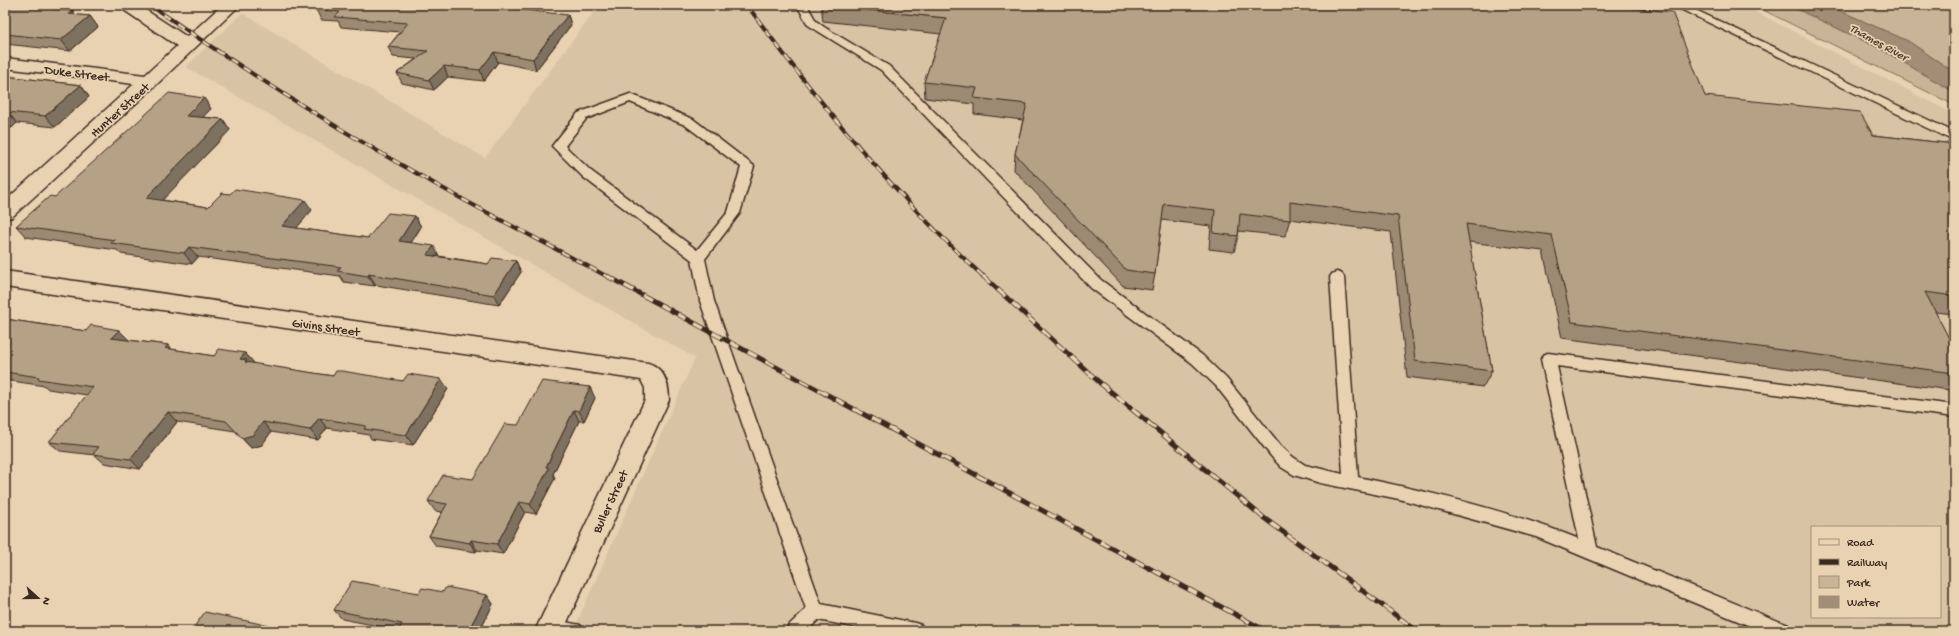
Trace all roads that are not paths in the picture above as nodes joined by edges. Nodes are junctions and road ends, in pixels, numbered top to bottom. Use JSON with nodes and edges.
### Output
{"nodes":[{"id":1,"x":127,"y":5,"type":"edge"},
{"id":2,"x":232,"y":5,"type":"edge"},
{"id":3,"x":802,"y":5,"type":"edge"},
{"id":4,"x":1677,"y":5,"type":"edge"},
{"id":5,"x":188,"y":45,"type":"junction"},
{"id":6,"x":5,"y":63,"type":"edge"},
{"id":7,"x":150,"y":81,"type":"junction"},
{"id":8,"x":1954,"y":137,"type":"edge"},
{"id":9,"x":5,"y":212,"type":"edge"},
{"id":10,"x":698,"y":258,"type":"junction"},
{"id":11,"x":1337,"y":277,"type":"dead end"},
{"id":12,"x":5,"y":279,"type":"edge"},
{"id":13,"x":648,"y":372,"type":"joint"},
{"id":14,"x":1954,"y":411,"type":"edge"},
{"id":15,"x":1351,"y":482,"type":"junction"},
{"id":16,"x":1589,"y":549,"type":"junction"},
{"id":17,"x":815,"y":611,"type":"junction"},
{"id":18,"x":557,"y":630,"type":"edge"},
{"id":19,"x":795,"y":631,"type":"edge"},
{"id":20,"x":915,"y":631,"type":"edge"},
{"id":21,"x":1782,"y":631,"type":"edge"}],
"edges":[{"from":1,"to":5,"type":"street"},
{"from":2,"to":5,"type":"street","name":"Hunter Street"},
{"from":3,"to":15,"type":"lane"},
{"from":4,"to":8,"type":"lane"},
{"from":5,"to":7,"type":"street","name":"Hunter Street"},
{"from":6,"to":7,"type":"street","name":"Duke Street"},
{"from":7,"to":9,"type":"street","name":"Hunter Street"},
{"from":10,"to":10,"type":"lane"},
{"from":10,"to":17,"type":"lane"},
{"from":11,"to":15,"type":"lane"},
{"from":12,"to":13,"type":"street","name":"Givins Street"},
{"from":13,"to":18,"type":"street","name":"Buller Street"},
{"from":14,"to":16,"type":"lane"},
{"from":15,"to":16,"type":"lane"},
{"from":16,"to":21,"type":"lane"},
{"from":17,"to":19,"type":"lane"},
{"from":17,"to":20,"type":"lane"}]}
